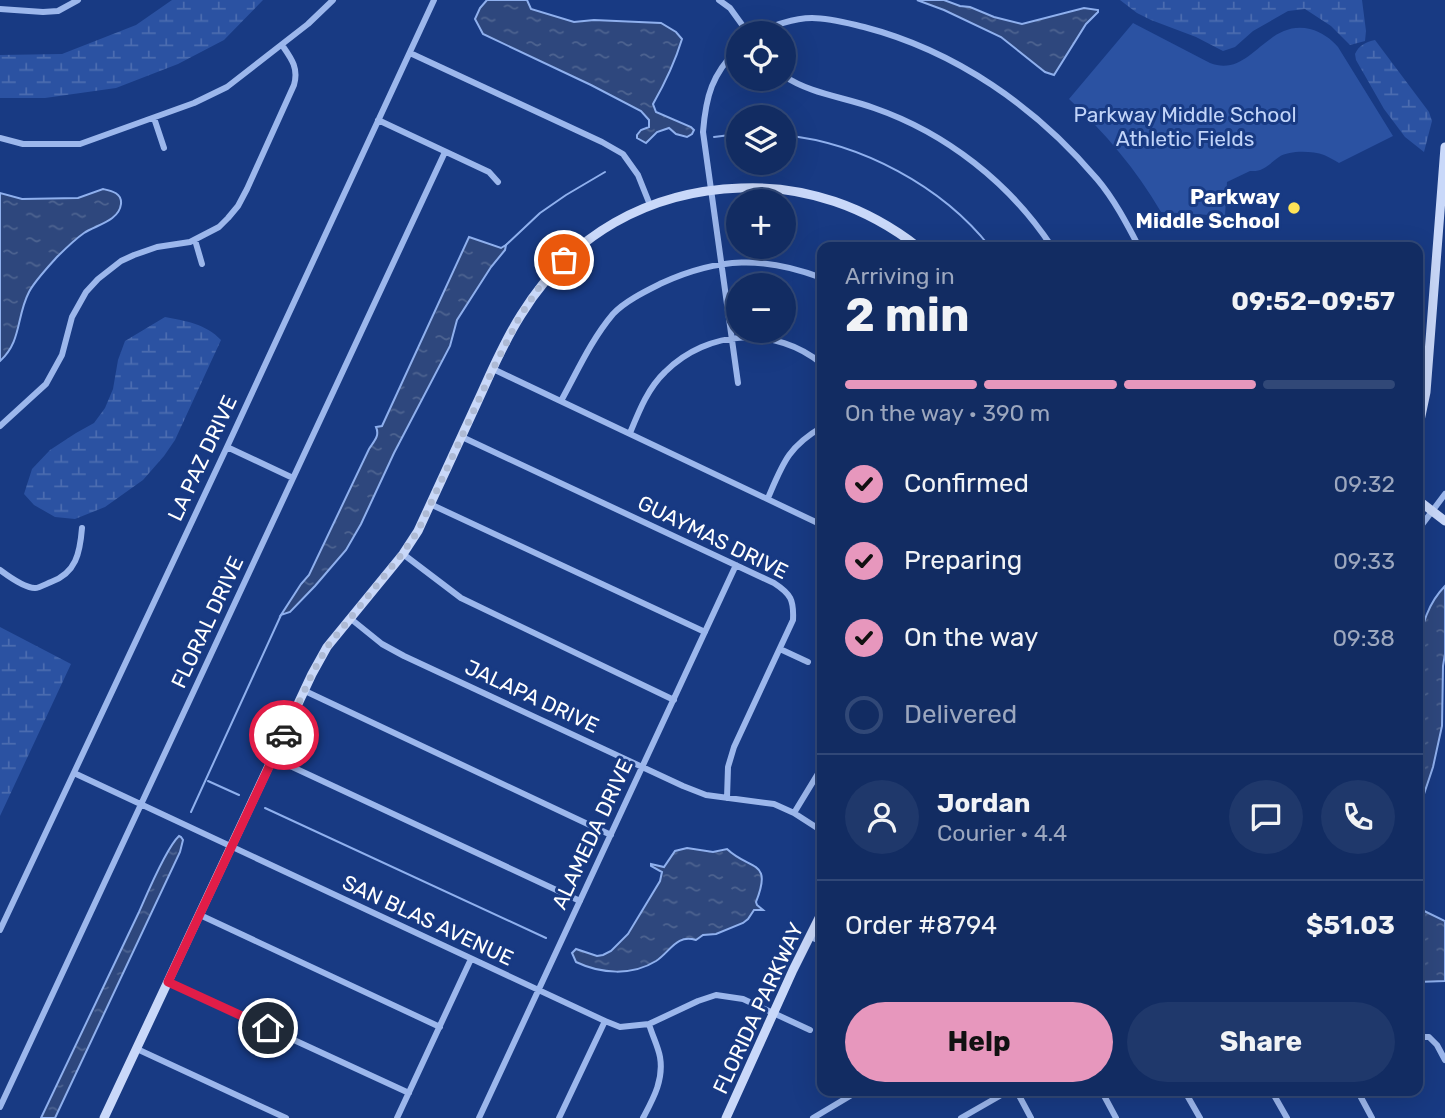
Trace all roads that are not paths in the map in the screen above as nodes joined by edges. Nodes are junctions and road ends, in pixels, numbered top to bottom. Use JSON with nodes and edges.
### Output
{"nodes":[{"id":1,"x":78,"y":0,"type":"edge"},
{"id":2,"x":333,"y":0,"type":"edge"},
{"id":3,"x":434,"y":0,"type":"edge"},
{"id":4,"x":719,"y":0,"type":"edge"},
{"id":5,"x":0,"y":9,"type":"edge"},
{"id":6,"x":739,"y":21,"type":"edge"},
{"id":7,"x":795,"y":21,"type":"edge"},
{"id":8,"x":282,"y":45,"type":"junction"},
{"id":9,"x":410,"y":53,"type":"junction"},
{"id":10,"x":726,"y":62,"type":"edge"},
{"id":11,"x":796,"y":83,"type":"edge"},
{"id":12,"x":154,"y":118,"type":"junction"},
{"id":13,"x":378,"y":120,"type":"junction"},
{"id":14,"x":0,"y":138,"type":"edge"},
{"id":15,"x":1445,"y":147,"type":"edge"},
{"id":16,"x":164,"y":148,"type":"dead end"},
{"id":17,"x":445,"y":152,"type":"junction"},
{"id":18,"x":498,"y":182,"type":"dead end"},
{"id":19,"x":712,"y":189,"type":"junction"},
{"id":20,"x":650,"y":205,"type":"junction"},
{"id":21,"x":195,"y":240,"type":"junction"},
{"id":22,"x":912,"y":242,"type":"edge"},
{"id":23,"x":1048,"y":242,"type":"edge"},
{"id":24,"x":1136,"y":242,"type":"edge"},
{"id":25,"x":721,"y":263,"type":"junction"},
{"id":26,"x":202,"y":264,"type":"dead end"},
{"id":27,"x":817,"y":276,"type":"edge"},
{"id":28,"x":726,"y":305,"type":"edge"},
{"id":29,"x":726,"y":339,"type":"edge"},
{"id":30,"x":731,"y":343,"type":"edge"},
{"id":31,"x":787,"y":343,"type":"edge"},
{"id":32,"x":817,"y":360,"type":"edge"},
{"id":33,"x":493,"y":369,"type":"junction"},
{"id":34,"x":738,"y":383,"type":"dead end"},
{"id":35,"x":561,"y":401,"type":"junction"},
{"id":36,"x":1423,"y":407,"type":"edge"},
{"id":37,"x":0,"y":426,"type":"edge"},
{"id":38,"x":817,"y":430,"type":"edge"},
{"id":39,"x":630,"y":433,"type":"junction"},
{"id":40,"x":461,"y":437,"type":"junction"},
{"id":41,"x":227,"y":447,"type":"junction"},
{"id":42,"x":293,"y":478,"type":"junction"},
{"id":43,"x":1445,"y":494,"type":"edge"},
{"id":44,"x":768,"y":498,"type":"junction"},
{"id":45,"x":430,"y":504,"type":"junction"},
{"id":46,"x":1423,"y":504,"type":"edge"},
{"id":47,"x":1431,"y":511,"type":"junction"},
{"id":48,"x":817,"y":522,"type":"edge"},
{"id":49,"x":1445,"y":522,"type":"edge"},
{"id":50,"x":1423,"y":523,"type":"edge"},
{"id":51,"x":82,"y":528,"type":"dead end"},
{"id":52,"x":402,"y":554,"type":"junction"},
{"id":53,"x":736,"y":565,"type":"junction"},
{"id":54,"x":0,"y":570,"type":"edge"},
{"id":55,"x":351,"y":619,"type":"junction"},
{"id":56,"x":705,"y":632,"type":"junction"},
{"id":57,"x":780,"y":649,"type":"junction"},
{"id":58,"x":808,"y":663,"type":"dead end"},
{"id":59,"x":305,"y":691,"type":"junction"},
{"id":60,"x":674,"y":700,"type":"junction"},
{"id":61,"x":273,"y":758,"type":"junction"},
{"id":62,"x":643,"y":767,"type":"junction"},
{"id":63,"x":74,"y":773,"type":"junction"},
{"id":64,"x":817,"y":775,"type":"edge"},
{"id":65,"x":727,"y":797,"type":"junction"},
{"id":66,"x":141,"y":804,"type":"junction"},
{"id":67,"x":794,"y":813,"type":"junction"},
{"id":68,"x":817,"y":828,"type":"edge"},
{"id":69,"x":611,"y":835,"type":"junction"},
{"id":70,"x":231,"y":847,"type":"junction"},
{"id":71,"x":580,"y":901,"type":"junction"},
{"id":72,"x":200,"y":915,"type":"junction"},
{"id":73,"x":817,"y":923,"type":"edge"},
{"id":74,"x":0,"y":930,"type":"edge"},
{"id":75,"x":811,"y":937,"type":"junction"},
{"id":76,"x":817,"y":940,"type":"edge"},
{"id":77,"x":471,"y":959,"type":"junction"},
{"id":78,"x":168,"y":982,"type":"junction"},
{"id":79,"x":538,"y":991,"type":"junction"},
{"id":80,"x":775,"y":1014,"type":"junction"},
{"id":81,"x":605,"y":1021,"type":"junction"},
{"id":82,"x":649,"y":1024,"type":"junction"},
{"id":83,"x":440,"y":1027,"type":"junction"},
{"id":84,"x":810,"y":1030,"type":"dead end"},
{"id":85,"x":1423,"y":1037,"type":"edge"},
{"id":86,"x":137,"y":1049,"type":"junction"},
{"id":87,"x":1445,"y":1060,"type":"edge"},
{"id":88,"x":409,"y":1093,"type":"junction"},
{"id":89,"x":850,"y":1096,"type":"edge"},
{"id":90,"x":1000,"y":1096,"type":"edge"},
{"id":91,"x":1019,"y":1096,"type":"edge"},
{"id":92,"x":1104,"y":1096,"type":"edge"},
{"id":93,"x":1187,"y":1096,"type":"edge"},
{"id":94,"x":1274,"y":1096,"type":"edge"},
{"id":95,"x":1360,"y":1096,"type":"edge"},
{"id":96,"x":0,"y":1107,"type":"edge"},
{"id":97,"x":106,"y":1117,"type":"edge"},
{"id":98,"x":286,"y":1118,"type":"edge"},
{"id":99,"x":397,"y":1118,"type":"edge"},
{"id":100,"x":479,"y":1118,"type":"edge"},
{"id":101,"x":559,"y":1118,"type":"edge"},
{"id":102,"x":643,"y":1118,"type":"edge"},
{"id":103,"x":726,"y":1118,"type":"edge"},
{"id":104,"x":813,"y":1118,"type":"edge"},
{"id":105,"x":961,"y":1118,"type":"edge"},
{"id":106,"x":1031,"y":1118,"type":"edge"},
{"id":107,"x":1116,"y":1118,"type":"edge"},
{"id":108,"x":1200,"y":1118,"type":"edge"},
{"id":109,"x":1287,"y":1118,"type":"edge"},
{"id":110,"x":1373,"y":1118,"type":"edge"}],
"edges":[{"from":1,"to":5,"type":"street"},
{"from":2,"to":8,"type":"street"},
{"from":3,"to":9,"type":"street","name":"LA PAZ DRIVE"},
{"from":4,"to":6,"type":"street"},
{"from":7,"to":24,"type":"street"},
{"from":8,"to":12,"type":"street"},
{"from":8,"to":21,"type":"street"},
{"from":9,"to":13,"type":"street","name":"LA PAZ DRIVE"},
{"from":9,"to":20,"type":"street"},
{"from":10,"to":19,"type":"street"},
{"from":11,"to":23,"type":"street"},
{"from":12,"to":14,"type":"street"},
{"from":12,"to":16,"type":"street"},
{"from":13,"to":17,"type":"street"},
{"from":13,"to":41,"type":"street","name":"LA PAZ DRIVE"},
{"from":15,"to":36,"type":"street"},
{"from":17,"to":18,"type":"street"},
{"from":17,"to":42,"type":"street","name":"FLORAL DRIVE"},
{"from":19,"to":20,"type":"street"},
{"from":19,"to":22,"type":"street"},
{"from":19,"to":25,"type":"street"},
{"from":20,"to":33,"type":"street"},
{"from":21,"to":26,"type":"street"},
{"from":21,"to":37,"type":"street"},
{"from":25,"to":27,"type":"street"},
{"from":25,"to":28,"type":"street"},
{"from":25,"to":35,"type":"street"},
{"from":29,"to":39,"type":"street"},
{"from":30,"to":34,"type":"street"},
{"from":31,"to":32,"type":"street"},
{"from":33,"to":35,"type":"street"},
{"from":33,"to":40,"type":"street"},
{"from":35,"to":39,"type":"street"},
{"from":38,"to":44,"type":"street"},
{"from":39,"to":44,"type":"street"},
{"from":40,"to":45,"type":"street"},
{"from":40,"to":53,"type":"street","name":"GUAYMAS DRIVE"},
{"from":41,"to":42,"type":"street"},
{"from":41,"to":63,"type":"street","name":"LA PAZ DRIVE"},
{"from":42,"to":66,"type":"street","name":"FLORAL DRIVE"},
{"from":43,"to":47,"type":"street"},
{"from":44,"to":48,"type":"street"},
{"from":45,"to":52,"type":"street"},
{"from":45,"to":56,"type":"street"},
{"from":46,"to":47,"type":"street"},
{"from":47,"to":49,"type":"street"},
{"from":47,"to":50,"type":"street"},
{"from":51,"to":54,"type":"street"},
{"from":52,"to":55,"type":"street"},
{"from":52,"to":60,"type":"street"},
{"from":53,"to":56,"type":"street","name":"ALAMEDA DRIVE"},
{"from":53,"to":57,"type":"street","name":"GUAYMAS DRIVE"},
{"from":55,"to":59,"type":"street"},
{"from":55,"to":62,"type":"street","name":"JALAPA DRIVE"},
{"from":56,"to":60,"type":"street","name":"ALAMEDA DRIVE"},
{"from":57,"to":58,"type":"street"},
{"from":57,"to":65,"type":"street","name":"GUAYMAS DRIVE"},
{"from":59,"to":61,"type":"street"},
{"from":59,"to":69,"type":"street"},
{"from":60,"to":62,"type":"street","name":"ALAMEDA DRIVE"},
{"from":61,"to":70,"type":"street"},
{"from":61,"to":71,"type":"street"},
{"from":62,"to":65,"type":"street","name":"JALAPA DRIVE"},
{"from":62,"to":69,"type":"street","name":"ALAMEDA DRIVE"},
{"from":63,"to":66,"type":"street","name":"SAN BLAS AVENUE"},
{"from":63,"to":74,"type":"street","name":"LA PAZ DRIVE"},
{"from":64,"to":67,"type":"street"},
{"from":65,"to":67,"type":"street","name":"JALAPA DRIVE"},
{"from":66,"to":70,"type":"street","name":"SAN BLAS AVENUE"},
{"from":66,"to":96,"type":"street","name":"FLORAL DRIVE"},
{"from":67,"to":68,"type":"street","name":"JALAPA DRIVE"},
{"from":69,"to":71,"type":"street","name":"ALAMEDA DRIVE"},
{"from":70,"to":72,"type":"street"},
{"from":70,"to":77,"type":"street","name":"SAN BLAS AVENUE"},
{"from":71,"to":79,"type":"street","name":"ALAMEDA DRIVE"},
{"from":72,"to":78,"type":"street"},
{"from":72,"to":83,"type":"street"},
{"from":73,"to":75,"type":"street","name":"FLORIDA PARKWAY"},
{"from":75,"to":76,"type":"street"},
{"from":75,"to":80,"type":"street","name":"FLORIDA PARKWAY"},
{"from":77,"to":79,"type":"street","name":"SAN BLAS AVENUE"},
{"from":77,"to":83,"type":"street"},
{"from":78,"to":86,"type":"street"},
{"from":78,"to":88,"type":"street"},
{"from":79,"to":81,"type":"street","name":"SAN BLAS AVENUE"},
{"from":79,"to":100,"type":"street","name":"ALAMEDA DRIVE"},
{"from":80,"to":82,"type":"street","name":"SAN BLAS AVENUE"},
{"from":80,"to":84,"type":"street","name":"SAN BLAS AVENUE"},
{"from":80,"to":103,"type":"street","name":"FLORIDA PARKWAY"},
{"from":81,"to":82,"type":"street","name":"SAN BLAS AVENUE"},
{"from":81,"to":101,"type":"street"},
{"from":82,"to":102,"type":"street"},
{"from":83,"to":88,"type":"street"},
{"from":85,"to":87,"type":"street"},
{"from":86,"to":97,"type":"street"},
{"from":86,"to":98,"type":"street"},
{"from":88,"to":99,"type":"street"},
{"from":89,"to":104,"type":"street"},
{"from":90,"to":105,"type":"street"},
{"from":91,"to":106,"type":"street"},
{"from":92,"to":107,"type":"street"},
{"from":93,"to":108,"type":"street"},
{"from":94,"to":109,"type":"street"},
{"from":95,"to":110,"type":"street"}]}
